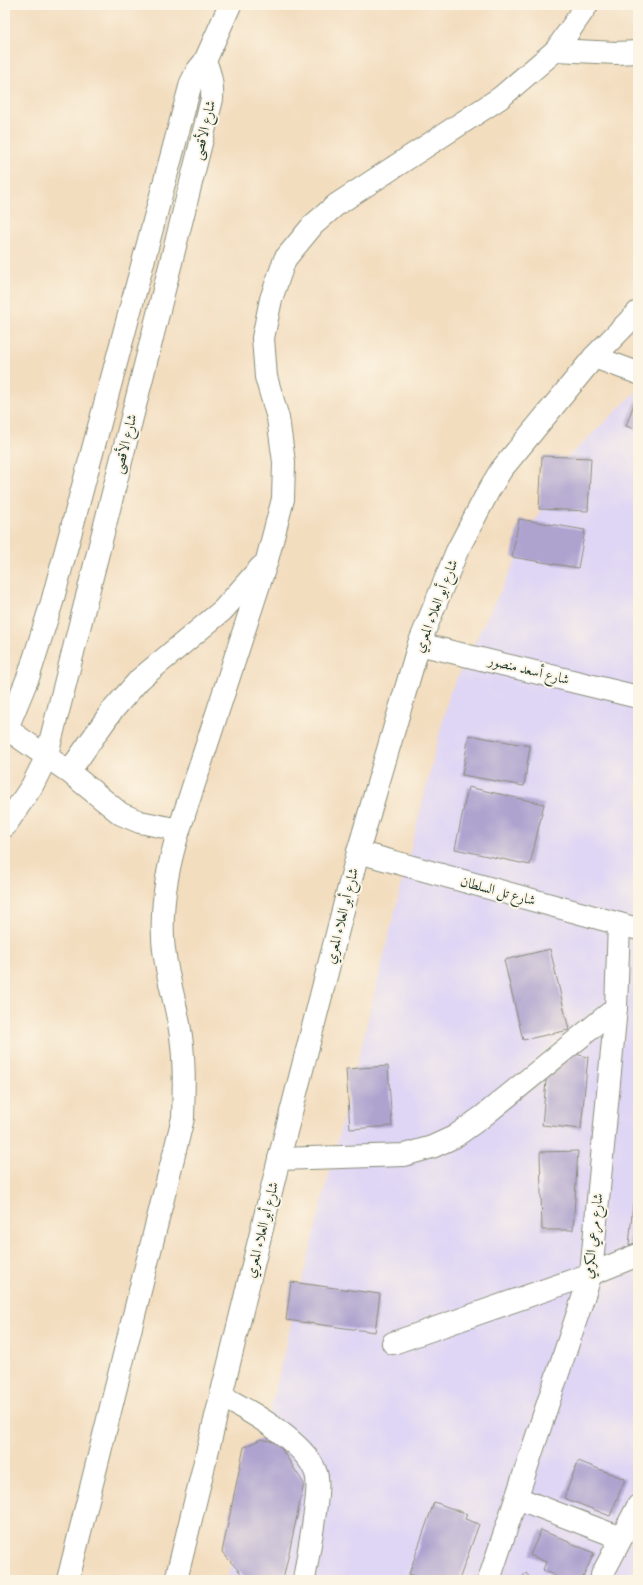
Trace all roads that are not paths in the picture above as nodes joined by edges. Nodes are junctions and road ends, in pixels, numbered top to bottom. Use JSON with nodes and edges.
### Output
{"nodes":[{"id":1,"x":230,"y":5,"type":"edge"},
{"id":2,"x":587,"y":5,"type":"edge"},
{"id":3,"x":556,"y":50,"type":"junction"},
{"id":4,"x":638,"y":52,"type":"edge"},
{"id":5,"x":205,"y":61,"type":"junction"},
{"id":6,"x":638,"y":312,"type":"edge"},
{"id":7,"x":594,"y":357,"type":"junction"},
{"id":8,"x":638,"y":373,"type":"edge"},
{"id":9,"x":267,"y":560,"type":"junction"},
{"id":10,"x":420,"y":644,"type":"junction"},
{"id":11,"x":638,"y":697,"type":"edge"},
{"id":12,"x":6,"y":731,"type":"edge"},
{"id":13,"x":46,"y":758,"type":"junction"},
{"id":14,"x":68,"y":772,"type":"junction"},
{"id":15,"x":5,"y":826,"type":"edge"},
{"id":16,"x":179,"y":830,"type":"junction"},
{"id":17,"x":358,"y":852,"type":"junction"},
{"id":18,"x":629,"y":927,"type":"edge"},
{"id":19,"x":616,"y":1008,"type":"junction"},
{"id":20,"x":279,"y":1159,"type":"junction"},
{"id":21,"x":638,"y":1255,"type":"edge"},
{"id":22,"x":591,"y":1274,"type":"junction"},
{"id":23,"x":393,"y":1343,"type":"dead end"},
{"id":24,"x":221,"y":1396,"type":"junction"},
{"id":25,"x":517,"y":1498,"type":"junction"},
{"id":26,"x":638,"y":1506,"type":"edge"},
{"id":27,"x":621,"y":1538,"type":"junction"},
{"id":28,"x":602,"y":1576,"type":"dead end"},
{"id":29,"x":68,"y":1580,"type":"edge"},
{"id":30,"x":176,"y":1580,"type":"edge"},
{"id":31,"x":304,"y":1580,"type":"edge"},
{"id":32,"x":489,"y":1580,"type":"edge"}],
"edges":[{"from":1,"to":5,"type":"street"},
{"from":2,"to":3,"type":"street"},
{"from":3,"to":4,"type":"street"},
{"from":3,"to":9,"type":"street"},
{"from":5,"to":12,"type":"street","name":"شارع الأقصى"},
{"from":5,"to":13,"type":"street","name":"شارع الأقصى"},
{"from":6,"to":7,"type":"street","name":"شارع أبو العلاء المعري"},
{"from":7,"to":8,"type":"street"},
{"from":7,"to":10,"type":"street","name":"شارع أبو العلاء المعري"},
{"from":9,"to":14,"type":"street"},
{"from":9,"to":16,"type":"street"},
{"from":10,"to":11,"type":"street","name":"شارع أسعد منصور"},
{"from":10,"to":17,"type":"street","name":"شارع أبو العلاء المعري"},
{"from":12,"to":13,"type":"street"},
{"from":13,"to":14,"type":"street"},
{"from":13,"to":15,"type":"street","name":"شارع الأقصى"},
{"from":14,"to":16,"type":"street"},
{"from":16,"to":29,"type":"street"},
{"from":17,"to":18,"type":"street","name":"شارع تل السلطان"},
{"from":17,"to":20,"type":"street","name":"شارع أبو العلاء المعري"},
{"from":18,"to":19,"type":"street","name":"شارع مرعي الكرمي"},
{"from":19,"to":20,"type":"street"},
{"from":19,"to":22,"type":"street","name":"شارع مرعي الكرمي"},
{"from":20,"to":24,"type":"street","name":"شارع أبو العلاء المعري"},
{"from":21,"to":22,"type":"street"},
{"from":22,"to":23,"type":"street"},
{"from":22,"to":25,"type":"street","name":"شارع مرعي الكرمي"},
{"from":24,"to":30,"type":"street","name":"شارع أبو العلاء المعري"},
{"from":24,"to":31,"type":"street"},
{"from":25,"to":27,"type":"street"},
{"from":25,"to":32,"type":"street","name":"شارع مرعي الكرمي"},
{"from":26,"to":27,"type":"street"},
{"from":27,"to":28,"type":"street"}]}
